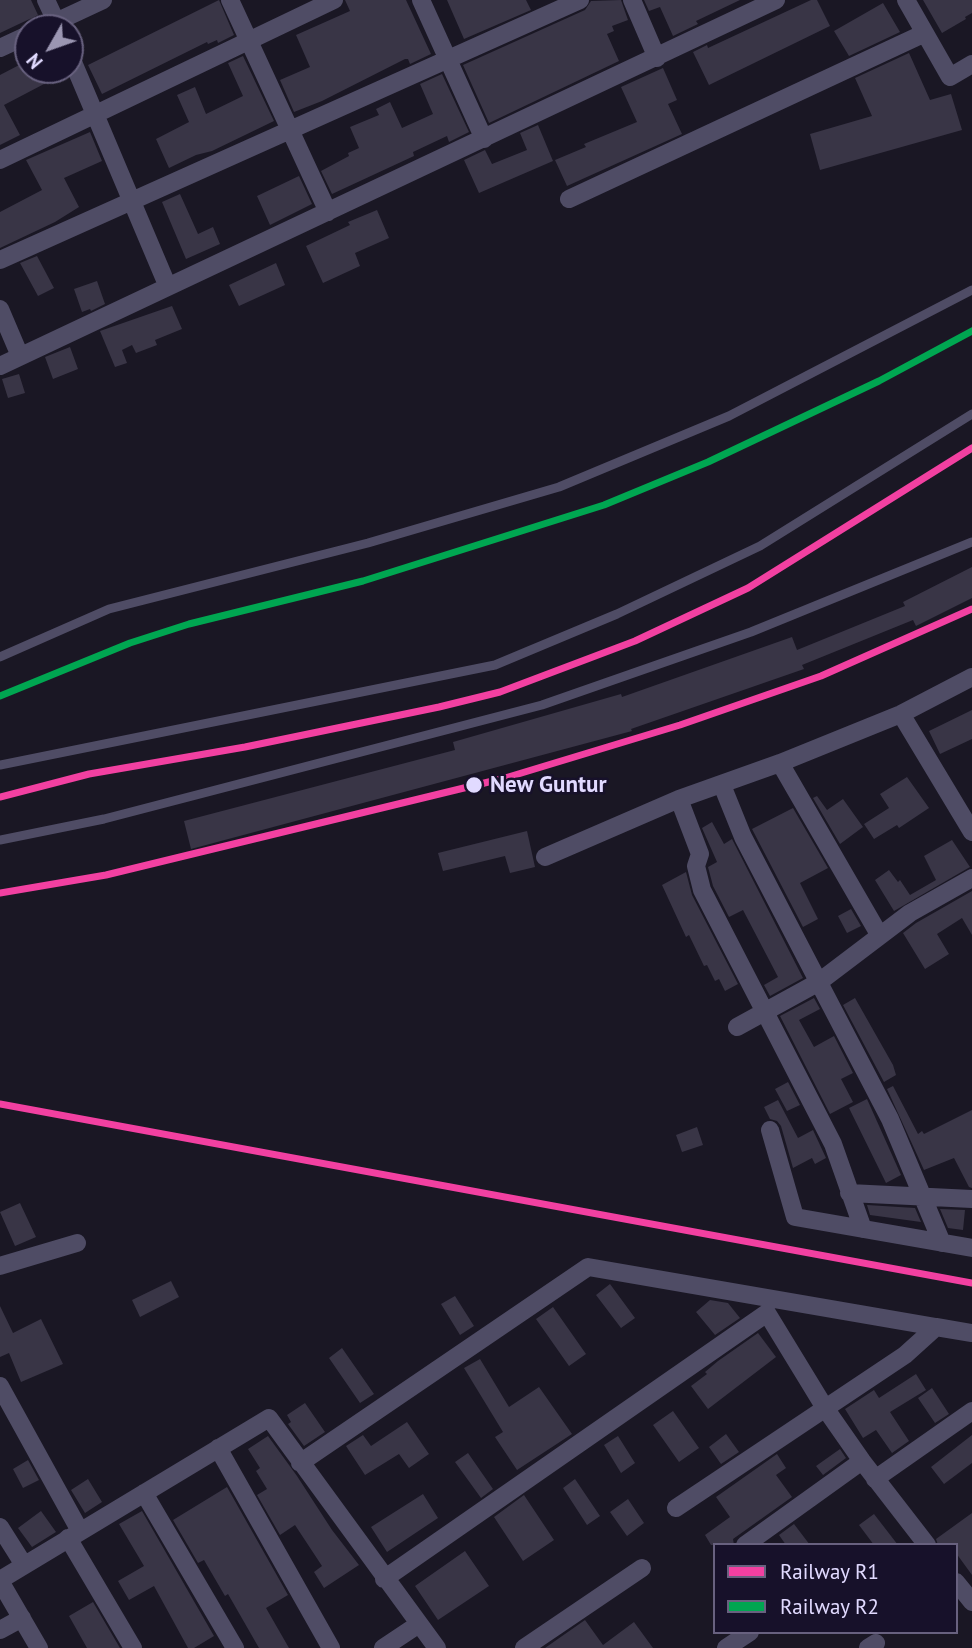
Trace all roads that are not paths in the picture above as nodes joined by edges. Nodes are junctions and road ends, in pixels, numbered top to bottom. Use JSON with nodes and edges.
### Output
{"nodes":[{"id":1,"x":103,"y":0,"type":"edge"},
{"id":2,"x":230,"y":0,"type":"edge"},
{"id":3,"x":334,"y":0,"type":"edge"},
{"id":4,"x":421,"y":0,"type":"edge"},
{"id":5,"x":580,"y":0,"type":"edge"},
{"id":6,"x":632,"y":0,"type":"edge"},
{"id":7,"x":776,"y":0,"type":"edge"},
{"id":8,"x":906,"y":0,"type":"edge"},
{"id":9,"x":76,"y":14,"type":"edge"},
{"id":10,"x":925,"y":33,"type":"junction"},
{"id":11,"x":248,"y":40,"type":"junction"},
{"id":12,"x":447,"y":58,"type":"junction"},
{"id":13,"x":657,"y":58,"type":"junction"},
{"id":14,"x":972,"y":64,"type":"edge"},
{"id":15,"x":82,"y":84,"type":"edge"},
{"id":16,"x":95,"y":114,"type":"junction"},
{"id":17,"x":290,"y":130,"type":"junction"},
{"id":18,"x":484,"y":139,"type":"junction"},
{"id":19,"x":0,"y":160,"type":"edge"},
{"id":20,"x":569,"y":199,"type":"dead end"},
{"id":21,"x":133,"y":200,"type":"junction"},
{"id":22,"x":328,"y":212,"type":"junction"},
{"id":23,"x":0,"y":260,"type":"edge"},
{"id":24,"x":168,"y":287,"type":"junction"},
{"id":25,"x":972,"y":290,"type":"edge"},
{"id":26,"x":0,"y":309,"type":"edge"},
{"id":27,"x":20,"y":356,"type":"junction"},
{"id":28,"x":0,"y":366,"type":"edge"},
{"id":29,"x":972,"y":414,"type":"edge"},
{"id":30,"x":972,"y":542,"type":"edge"},
{"id":31,"x":0,"y":657,"type":"edge"},
{"id":32,"x":972,"y":677,"type":"edge"},
{"id":33,"x":901,"y":714,"type":"junction"},
{"id":34,"x":780,"y":763,"type":"junction"},
{"id":35,"x":0,"y":765,"type":"edge"},
{"id":36,"x":722,"y":785,"type":"junction"},
{"id":37,"x":679,"y":799,"type":"junction"},
{"id":38,"x":972,"y":832,"type":"edge"},
{"id":39,"x":0,"y":840,"type":"edge"},
{"id":40,"x":545,"y":857,"type":"dead end"},
{"id":41,"x":972,"y":878,"type":"edge"},
{"id":42,"x":880,"y":936,"type":"junction"},
{"id":43,"x":819,"y":982,"type":"junction"},
{"id":44,"x":765,"y":1012,"type":"junction"},
{"id":45,"x":737,"y":1027,"type":"dead end"},
{"id":46,"x":770,"y":1130,"type":"dead end"},
{"id":47,"x":849,"y":1193,"type":"junction"},
{"id":48,"x":922,"y":1197,"type":"junction"},
{"id":49,"x":972,"y":1199,"type":"edge"},
{"id":50,"x":863,"y":1229,"type":"junction"},
{"id":51,"x":77,"y":1243,"type":"dead end"},
{"id":52,"x":942,"y":1243,"type":"junction"},
{"id":53,"x":972,"y":1248,"type":"edge"},
{"id":54,"x":0,"y":1266,"type":"edge"},
{"id":55,"x":936,"y":1327,"type":"junction"},
{"id":56,"x":972,"y":1333,"type":"edge"},
{"id":57,"x":0,"y":1386,"type":"edge"},
{"id":58,"x":825,"y":1408,"type":"junction"},
{"id":59,"x":972,"y":1411,"type":"edge"},
{"id":60,"x":218,"y":1448,"type":"junction"},
{"id":61,"x":862,"y":1461,"type":"junction"},
{"id":62,"x":300,"y":1463,"type":"junction"},
{"id":63,"x":874,"y":1479,"type":"junction"},
{"id":64,"x":144,"y":1493,"type":"junction"},
{"id":65,"x":676,"y":1508,"type":"dead end"},
{"id":66,"x":0,"y":1527,"type":"edge"},
{"id":67,"x":74,"y":1534,"type":"junction"},
{"id":68,"x":748,"y":1543,"type":"edge"},
{"id":69,"x":925,"y":1543,"type":"edge"},
{"id":70,"x":24,"y":1565,"type":"junction"},
{"id":71,"x":642,"y":1568,"type":"dead end"},
{"id":72,"x":384,"y":1578,"type":"junction"},
{"id":73,"x":0,"y":1581,"type":"edge"},
{"id":74,"x":958,"y":1584,"type":"edge"},
{"id":75,"x":972,"y":1602,"type":"edge"},
{"id":76,"x":22,"y":1618,"type":"junction"},
{"id":77,"x":419,"y":1624,"type":"junction"},
{"id":78,"x":0,"y":1630,"type":"edge"},
{"id":79,"x":747,"y":1634,"type":"edge"},
{"id":80,"x":39,"y":1648,"type":"edge"},
{"id":81,"x":133,"y":1648,"type":"edge"},
{"id":82,"x":235,"y":1648,"type":"edge"},
{"id":83,"x":331,"y":1648,"type":"edge"},
{"id":84,"x":383,"y":1648,"type":"edge"},
{"id":85,"x":437,"y":1648,"type":"edge"},
{"id":86,"x":524,"y":1648,"type":"edge"},
{"id":87,"x":726,"y":1648,"type":"edge"}],
"edges":[{"from":1,"to":9,"type":"street"},
{"from":2,"to":11,"type":"street"},
{"from":3,"to":11,"type":"street"},
{"from":4,"to":12,"type":"street"},
{"from":5,"to":12,"type":"street"},
{"from":6,"to":13,"type":"street"},
{"from":7,"to":13,"type":"street"},
{"from":8,"to":10,"type":"street"},
{"from":10,"to":14,"type":"street"},
{"from":10,"to":20,"type":"street"},
{"from":11,"to":16,"type":"street"},
{"from":11,"to":17,"type":"street"},
{"from":12,"to":17,"type":"street"},
{"from":12,"to":18,"type":"street"},
{"from":13,"to":18,"type":"street"},
{"from":15,"to":16,"type":"street"},
{"from":16,"to":19,"type":"street"},
{"from":16,"to":21,"type":"street"},
{"from":17,"to":21,"type":"street"},
{"from":17,"to":22,"type":"street"},
{"from":18,"to":22,"type":"street"},
{"from":21,"to":23,"type":"street"},
{"from":21,"to":24,"type":"street"},
{"from":22,"to":24,"type":"street"},
{"from":24,"to":27,"type":"street"},
{"from":25,"to":31,"type":"lane"},
{"from":26,"to":27,"type":"street"},
{"from":27,"to":28,"type":"street"},
{"from":29,"to":35,"type":"lane"},
{"from":30,"to":39,"type":"lane"},
{"from":32,"to":33,"type":"street"},
{"from":33,"to":34,"type":"street"},
{"from":33,"to":38,"type":"street"},
{"from":34,"to":36,"type":"street"},
{"from":34,"to":42,"type":"street"},
{"from":36,"to":37,"type":"street"},
{"from":36,"to":43,"type":"street"},
{"from":37,"to":40,"type":"street"},
{"from":37,"to":44,"type":"street"},
{"from":41,"to":42,"type":"street"},
{"from":42,"to":43,"type":"street"},
{"from":43,"to":44,"type":"street"},
{"from":43,"to":48,"type":"street"},
{"from":44,"to":45,"type":"street"},
{"from":44,"to":47,"type":"street"},
{"from":46,"to":50,"type":"street"},
{"from":47,"to":48,"type":"street"},
{"from":47,"to":50,"type":"street"},
{"from":48,"to":49,"type":"street"},
{"from":48,"to":52,"type":"street"},
{"from":50,"to":52,"type":"street"},
{"from":51,"to":54,"type":"street"},
{"from":52,"to":53,"type":"street"},
{"from":55,"to":56,"type":"street"},
{"from":55,"to":58,"type":"street"},
{"from":55,"to":62,"type":"street"},
{"from":57,"to":67,"type":"street"},
{"from":58,"to":61,"type":"street"},
{"from":58,"to":65,"type":"street"},
{"from":58,"to":72,"type":"street"},
{"from":59,"to":63,"type":"street"},
{"from":60,"to":62,"type":"street"},
{"from":60,"to":64,"type":"street"},
{"from":60,"to":83,"type":"street"},
{"from":61,"to":63,"type":"street"},
{"from":61,"to":68,"type":"street"},
{"from":62,"to":72,"type":"street"},
{"from":63,"to":69,"type":"street"},
{"from":64,"to":67,"type":"street"},
{"from":64,"to":82,"type":"street"},
{"from":66,"to":70,"type":"street"},
{"from":67,"to":70,"type":"street"},
{"from":67,"to":81,"type":"street"},
{"from":70,"to":73,"type":"street"},
{"from":71,"to":86,"type":"street"},
{"from":72,"to":77,"type":"street"},
{"from":73,"to":76,"type":"street"},
{"from":74,"to":75,"type":"street"},
{"from":76,"to":78,"type":"street"},
{"from":76,"to":80,"type":"street"},
{"from":77,"to":84,"type":"street"},
{"from":77,"to":85,"type":"street"},
{"from":79,"to":87,"type":"street"}]}
